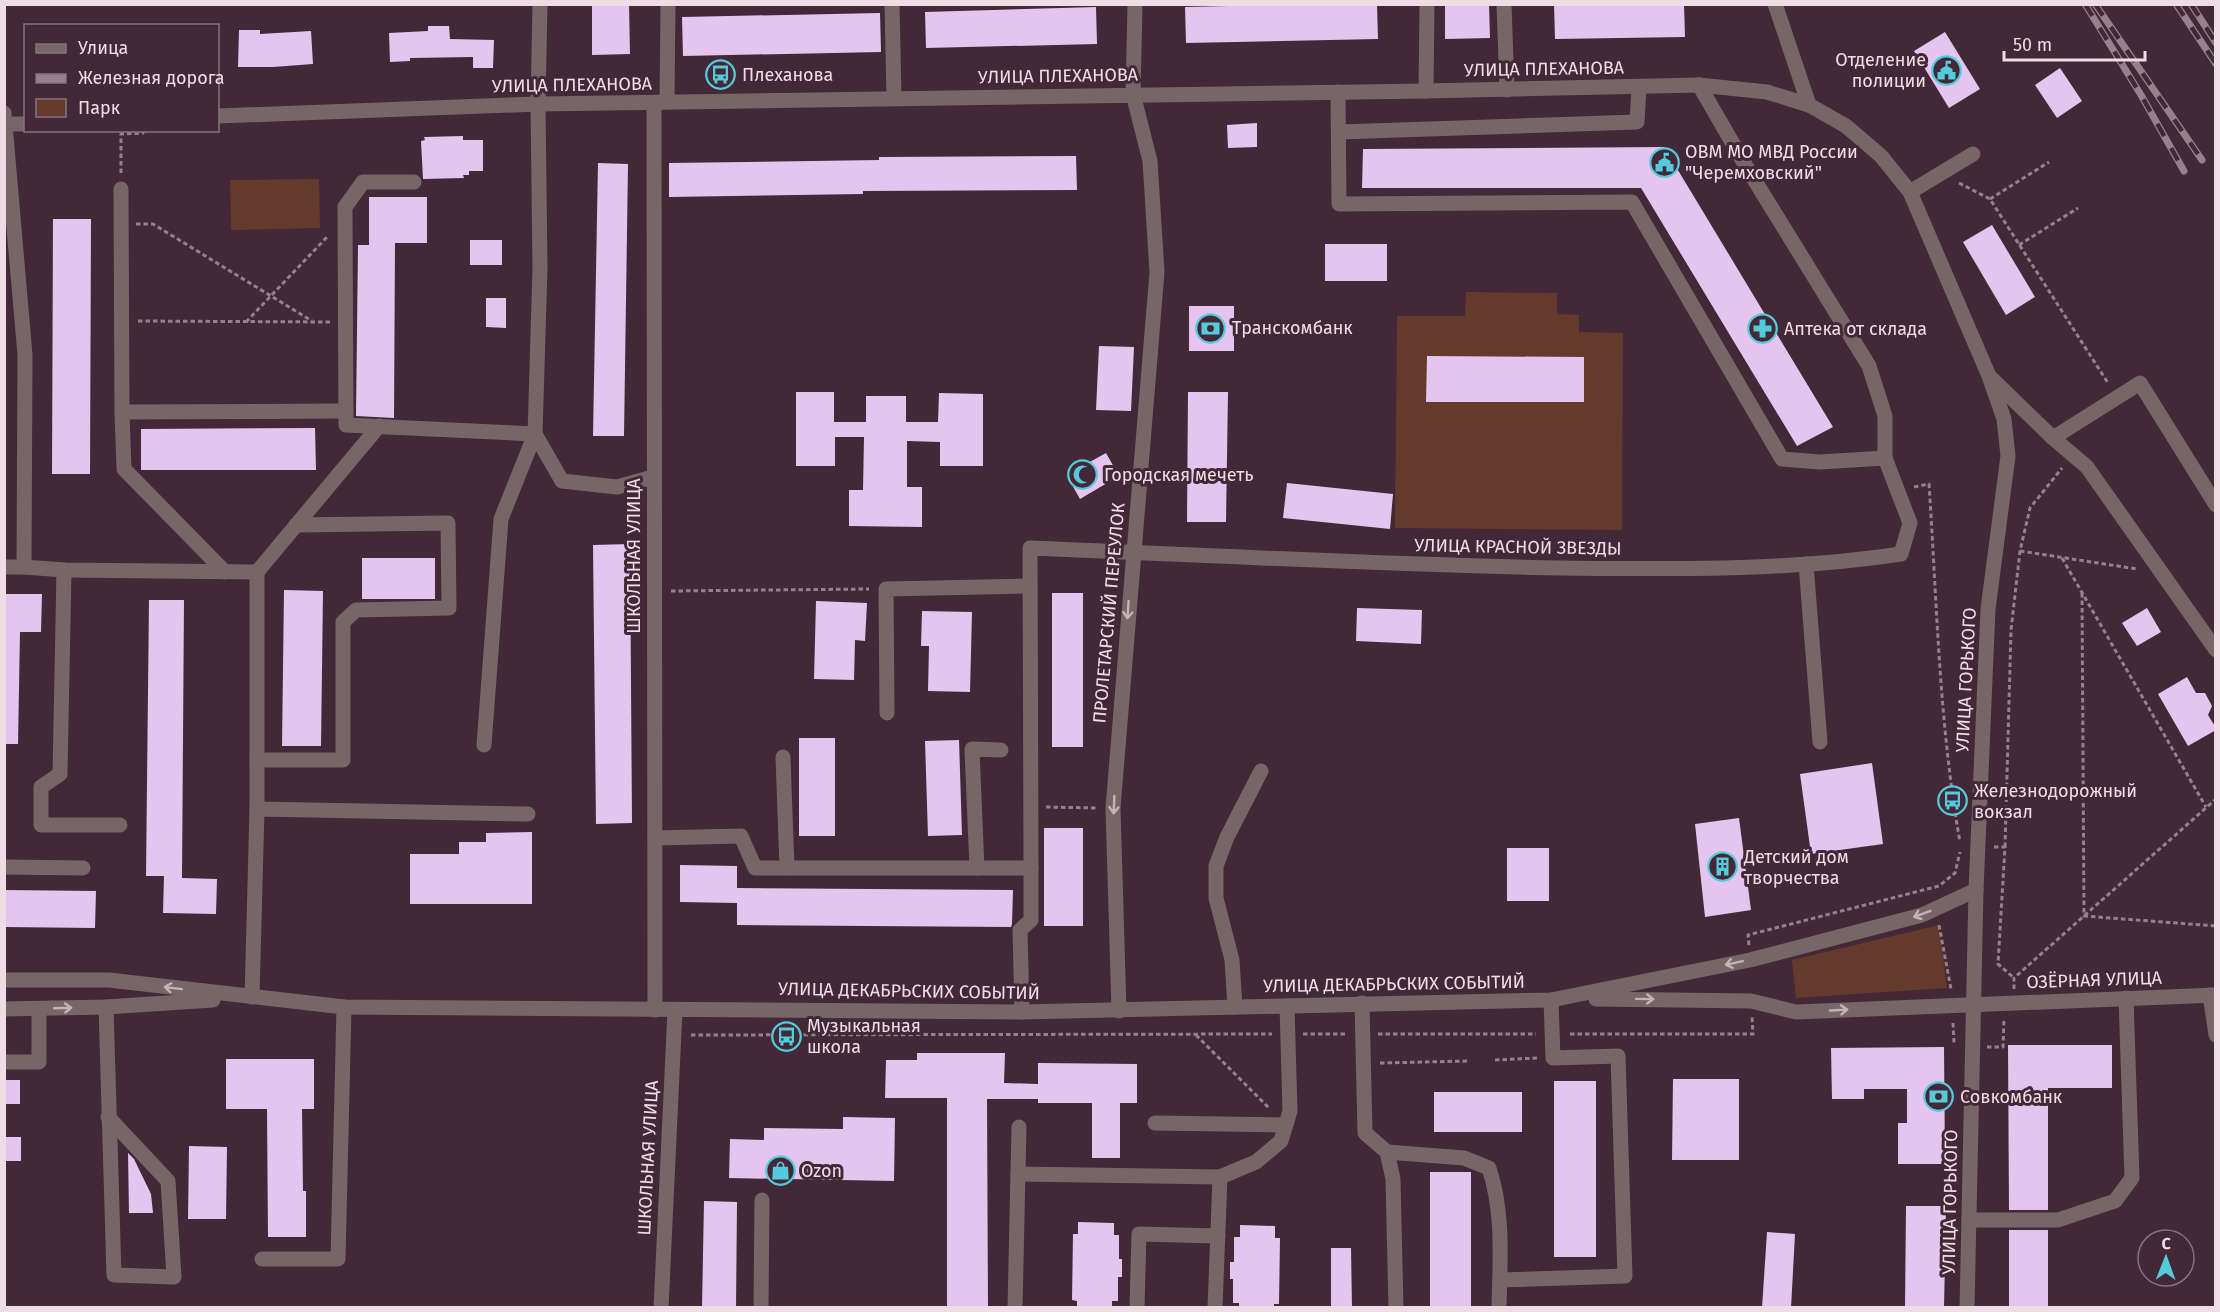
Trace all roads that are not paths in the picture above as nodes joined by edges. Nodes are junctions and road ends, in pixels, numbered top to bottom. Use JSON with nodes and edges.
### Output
{"nodes":[{"id":1,"x":540,"y":4,"type":"edge"},
{"id":2,"x":668,"y":4,"type":"edge"},
{"id":3,"x":892,"y":4,"type":"edge"},
{"id":4,"x":1135,"y":4,"type":"edge"},
{"id":5,"x":1427,"y":4,"type":"edge"},
{"id":6,"x":1504,"y":4,"type":"edge"},
{"id":7,"x":1775,"y":4,"type":"edge"},
{"id":8,"x":1699,"y":85,"type":"junction"},
{"id":9,"x":1639,"y":87,"type":"junction"},
{"id":10,"x":1507,"y":90,"type":"junction"},
{"id":11,"x":1426,"y":91,"type":"junction"},
{"id":12,"x":1338,"y":92,"type":"junction"},
{"id":13,"x":1133,"y":94,"type":"junction"},
{"id":14,"x":894,"y":98,"type":"junction"},
{"id":15,"x":661,"y":102,"type":"junction"},
{"id":16,"x":538,"y":104,"type":"junction"},
{"id":17,"x":1809,"y":105,"type":"junction"},
{"id":18,"x":219,"y":116,"type":"edge"},
{"id":19,"x":5,"y":121,"type":"edge"},
{"id":20,"x":24,"y":124,"type":"edge"},
{"id":21,"x":1339,"y":132,"type":"junction"},
{"id":22,"x":1973,"y":154,"type":"dead end"},
{"id":23,"x":1881,"y":156,"type":"joint"},
{"id":24,"x":414,"y":182,"type":"dead end"},
{"id":25,"x":121,"y":189,"type":"road end"},
{"id":26,"x":1910,"y":192,"type":"junction"},
{"id":27,"x":1989,"y":376,"type":"junction"},
{"id":28,"x":346,"y":411,"type":"junction"},
{"id":29,"x":122,"y":412,"type":"junction"},
{"id":30,"x":379,"y":426,"type":"junction"},
{"id":31,"x":535,"y":434,"type":"junction"},
{"id":32,"x":2053,"y":438,"type":"junction"},
{"id":33,"x":1885,"y":458,"type":"junction"},
{"id":34,"x":653,"y":477,"type":"junction"},
{"id":35,"x":2216,"y":505,"type":"edge"},
{"id":36,"x":296,"y":525,"type":"junction"},
{"id":37,"x":1133,"y":552,"type":"junction"},
{"id":38,"x":1806,"y":564,"type":"junction"},
{"id":39,"x":4,"y":567,"type":"edge"},
{"id":40,"x":24,"y":567,"type":"junction"},
{"id":41,"x":64,"y":570,"type":"junction"},
{"id":42,"x":225,"y":572,"type":"junction"},
{"id":43,"x":257,"y":572,"type":"junction"},
{"id":44,"x":1030,"y":586,"type":"junction"},
{"id":45,"x":2213,"y":642,"type":"edge"},
{"id":46,"x":887,"y":713,"type":"dead end"},
{"id":47,"x":1820,"y":742,"type":"dead end"},
{"id":48,"x":484,"y":745,"type":"dead end"},
{"id":49,"x":1001,"y":750,"type":"dead end"},
{"id":50,"x":783,"y":758,"type":"dead end"},
{"id":51,"x":257,"y":760,"type":"junction"},
{"id":52,"x":1261,"y":771,"type":"dead end"},
{"id":53,"x":257,"y":810,"type":"junction"},
{"id":54,"x":528,"y":814,"type":"dead end"},
{"id":55,"x":120,"y":825,"type":"dead end"},
{"id":56,"x":655,"y":838,"type":"junction"},
{"id":57,"x":4,"y":867,"type":"edge"},
{"id":58,"x":83,"y":868,"type":"dead end"},
{"id":59,"x":787,"y":868,"type":"junction"},
{"id":60,"x":977,"y":868,"type":"junction"},
{"id":61,"x":1031,"y":868,"type":"junction"},
{"id":62,"x":1976,"y":890,"type":"junction"},
{"id":63,"x":4,"y":980,"type":"edge"},
{"id":64,"x":2213,"y":995,"type":"edge"},
{"id":65,"x":252,"y":997,"type":"junction"},
{"id":66,"x":2126,"y":998,"type":"junction"},
{"id":67,"x":1558,"y":999,"type":"junction"},
{"id":68,"x":1362,"y":1004,"type":"junction"},
{"id":69,"x":1974,"y":1004,"type":"junction"},
{"id":70,"x":1287,"y":1006,"type":"junction"},
{"id":71,"x":106,"y":1007,"type":"junction"},
{"id":72,"x":344,"y":1007,"type":"junction"},
{"id":73,"x":1235,"y":1007,"type":"junction"},
{"id":74,"x":4,"y":1009,"type":"edge"},
{"id":75,"x":39,"y":1009,"type":"junction"},
{"id":76,"x":655,"y":1010,"type":"junction"},
{"id":77,"x":675,"y":1010,"type":"junction"},
{"id":78,"x":1119,"y":1011,"type":"junction"},
{"id":79,"x":1022,"y":1012,"type":"junction"},
{"id":80,"x":2216,"y":1035,"type":"edge"},
{"id":81,"x":4,"y":1062,"type":"edge"},
{"id":82,"x":108,"y":1118,"type":"junction"},
{"id":83,"x":1155,"y":1123,"type":"dead end"},
{"id":84,"x":1286,"y":1125,"type":"junction"},
{"id":85,"x":1019,"y":1127,"type":"dead end"},
{"id":86,"x":1387,"y":1152,"type":"junction"},
{"id":87,"x":1018,"y":1174,"type":"junction"},
{"id":88,"x":1220,"y":1177,"type":"junction"},
{"id":89,"x":762,"y":1200,"type":"dead end"},
{"id":90,"x":1969,"y":1220,"type":"junction"},
{"id":91,"x":1218,"y":1236,"type":"junction"},
{"id":92,"x":262,"y":1259,"type":"dead end"},
{"id":93,"x":1500,"y":1280,"type":"junction"},
{"id":94,"x":661,"y":1308,"type":"edge"},
{"id":95,"x":761,"y":1308,"type":"edge"},
{"id":96,"x":1015,"y":1308,"type":"edge"},
{"id":97,"x":1137,"y":1308,"type":"edge"},
{"id":98,"x":1215,"y":1308,"type":"edge"},
{"id":99,"x":1396,"y":1308,"type":"edge"},
{"id":100,"x":1499,"y":1308,"type":"edge"},
{"id":101,"x":1966,"y":1308,"type":"edge"}],
"edges":[{"from":1,"to":16,"type":"street"},
{"from":2,"to":15,"type":"street","name":"ШКОЛЬНАЯ УЛИЦА"},
{"from":3,"to":14,"type":"street"},
{"from":4,"to":13,"type":"street","name":"ПРОЛЕТАРСКИЙ ПЕРЕУЛОК"},
{"from":5,"to":11,"type":"street"},
{"from":6,"to":10,"type":"street"},
{"from":7,"to":17,"type":"street"},
{"from":8,"to":9,"type":"street","name":"УЛИЦА ПЛЕХАНОВА"},
{"from":8,"to":17,"type":"street","name":"УЛИЦА ПЛЕХАНОВА"},
{"from":8,"to":33,"type":"street"},
{"from":9,"to":10,"type":"street","name":"УЛИЦА ПЛЕХАНОВА"},
{"from":9,"to":21,"type":"street"},
{"from":10,"to":11,"type":"street","name":"УЛИЦА ПЛЕХАНОВА"},
{"from":11,"to":12,"type":"street","name":"УЛИЦА ПЛЕХАНОВА"},
{"from":12,"to":13,"type":"street","name":"УЛИЦА ПЛЕХАНОВА"},
{"from":12,"to":21,"type":"street"},
{"from":13,"to":14,"type":"street","name":"УЛИЦА ПЛЕХАНОВА"},
{"from":13,"to":37,"type":"street","name":"ПРОЛЕТАРСКИЙ ПЕРЕУЛОК"},
{"from":14,"to":15,"type":"street","name":"УЛИЦА ПЛЕХАНОВА"},
{"from":15,"to":16,"type":"street","name":"УЛИЦА ПЛЕХАНОВА"},
{"from":15,"to":34,"type":"street","name":"ШКОЛЬНАЯ УЛИЦА"},
{"from":16,"to":18,"type":"street","name":"УЛИЦА ПЛЕХАНОВА"},
{"from":16,"to":31,"type":"street"},
{"from":17,"to":23,"type":"street","name":"УЛИЦА ПЛЕХАНОВА"},
{"from":19,"to":20,"type":"street"},
{"from":19,"to":40,"type":"street"},
{"from":21,"to":33,"type":"street"},
{"from":22,"to":26,"type":"street"},
{"from":23,"to":26,"type":"street","name":"УЛИЦА ГОРЬКОГО"},
{"from":24,"to":28,"type":"street"},
{"from":25,"to":29,"type":"street"},
{"from":26,"to":27,"type":"street","name":"УЛИЦА ГОРЬКОГО"},
{"from":27,"to":32,"type":"street"},
{"from":27,"to":62,"type":"street","name":"УЛИЦА ГОРЬКОГО"},
{"from":28,"to":29,"type":"street"},
{"from":28,"to":30,"type":"street"},
{"from":29,"to":42,"type":"street"},
{"from":30,"to":31,"type":"street"},
{"from":30,"to":36,"type":"street"},
{"from":31,"to":34,"type":"street"},
{"from":31,"to":48,"type":"street"},
{"from":32,"to":35,"type":"street"},
{"from":32,"to":45,"type":"street"},
{"from":33,"to":38,"type":"street","name":"УЛИЦА КРАСНОЙ ЗВЕЗДЫ"},
{"from":34,"to":56,"type":"street","name":"ШКОЛЬНАЯ УЛИЦА"},
{"from":36,"to":43,"type":"street"},
{"from":36,"to":51,"type":"street"},
{"from":37,"to":38,"type":"street","name":"УЛИЦА КРАСНОЙ ЗВЕЗДЫ"},
{"from":37,"to":44,"type":"street","name":"УЛИЦА КРАСНОЙ ЗВЕЗДЫ"},
{"from":37,"to":78,"type":"street","name":"ПРОЛЕТАРСКИЙ ПЕРЕУЛОК","one_way":true},
{"from":38,"to":47,"type":"street"},
{"from":39,"to":40,"type":"street"},
{"from":40,"to":41,"type":"street"},
{"from":41,"to":42,"type":"street"},
{"from":41,"to":55,"type":"street"},
{"from":42,"to":43,"type":"street"},
{"from":43,"to":51,"type":"street"},
{"from":44,"to":46,"type":"street"},
{"from":44,"to":61,"type":"street"},
{"from":49,"to":60,"type":"street"},
{"from":50,"to":59,"type":"street"},
{"from":51,"to":53,"type":"street"},
{"from":52,"to":73,"type":"street"},
{"from":53,"to":54,"type":"street"},
{"from":53,"to":65,"type":"street"},
{"from":56,"to":59,"type":"street"},
{"from":56,"to":76,"type":"street","name":"ШКОЛЬНАЯ УЛИЦА"},
{"from":57,"to":58,"type":"street"},
{"from":59,"to":60,"type":"street"},
{"from":60,"to":61,"type":"street"},
{"from":61,"to":79,"type":"street"},
{"from":62,"to":67,"type":"street","name":"УЛИЦА ДЕКАБРЬСКИХ СОБЫТИЙ","one_way":true},
{"from":62,"to":69,"type":"street","name":"УЛИЦА ГОРЬКОГО"},
{"from":65,"to":63,"type":"street","name":"УЛИЦА ДЕКАБРЬСКИХ СОБЫТИЙ","one_way":true},
{"from":64,"to":66,"type":"street","name":"ОЗЁРНАЯ УЛИЦА"},
{"from":64,"to":80,"type":"street"},
{"from":65,"to":71,"type":"street","name":"УЛИЦА ДЕКАБРЬСКИХ СОБЫТИЙ"},
{"from":65,"to":72,"type":"street","name":"УЛИЦА ДЕКАБРЬСКИХ СОБЫТИЙ"},
{"from":66,"to":69,"type":"street","name":"ОЗЁРНАЯ УЛИЦА"},
{"from":66,"to":90,"type":"street"},
{"from":67,"to":68,"type":"street","name":"УЛИЦА ДЕКАБРЬСКИХ СОБЫТИЙ"},
{"from":67,"to":69,"type":"street","name":"УЛИЦА ДЕКАБРЬСКИХ СОБЫТИЙ","one_way":true},
{"from":67,"to":93,"type":"street"},
{"from":68,"to":70,"type":"street","name":"УЛИЦА ДЕКАБРЬСКИХ СОБЫТИЙ"},
{"from":68,"to":86,"type":"street"},
{"from":69,"to":90,"type":"street","name":"УЛИЦА ГОРЬКОГО"},
{"from":70,"to":73,"type":"street","name":"УЛИЦА ДЕКАБРЬСКИХ СОБЫТИЙ"},
{"from":70,"to":84,"type":"street"},
{"from":75,"to":71,"type":"street","name":"УЛИЦА ДЕКАБРЬСКИХ СОБЫТИЙ","one_way":true},
{"from":71,"to":82,"type":"street"},
{"from":72,"to":76,"type":"street","name":"УЛИЦА ДЕКАБРЬСКИХ СОБЫТИЙ"},
{"from":72,"to":92,"type":"street"},
{"from":73,"to":78,"type":"street","name":"УЛИЦА ДЕКАБРЬСКИХ СОБЫТИЙ"},
{"from":74,"to":75,"type":"street","name":"УЛИЦА ДЕКАБРЬСКИХ СОБЫТИЙ"},
{"from":75,"to":81,"type":"street"},
{"from":76,"to":77,"type":"street","name":"УЛИЦА ДЕКАБРЬСКИХ СОБЫТИЙ"},
{"from":77,"to":79,"type":"street","name":"УЛИЦА ДЕКАБРЬСКИХ СОБЫТИЙ"},
{"from":77,"to":94,"type":"street","name":"ШКОЛЬНАЯ УЛИЦА"},
{"from":78,"to":79,"type":"street","name":"УЛИЦА ДЕКАБРЬСКИХ СОБЫТИЙ"},
{"from":82,"to":82,"type":"street"},
{"from":83,"to":84,"type":"street"},
{"from":84,"to":88,"type":"street"},
{"from":85,"to":87,"type":"street"},
{"from":86,"to":93,"type":"street"},
{"from":86,"to":99,"type":"street"},
{"from":87,"to":88,"type":"street"},
{"from":87,"to":96,"type":"street"},
{"from":88,"to":91,"type":"street"},
{"from":89,"to":95,"type":"street"},
{"from":90,"to":101,"type":"street","name":"УЛИЦА ГОРЬКОГО"},
{"from":91,"to":97,"type":"street"},
{"from":91,"to":98,"type":"street"},
{"from":93,"to":100,"type":"street"}]}
